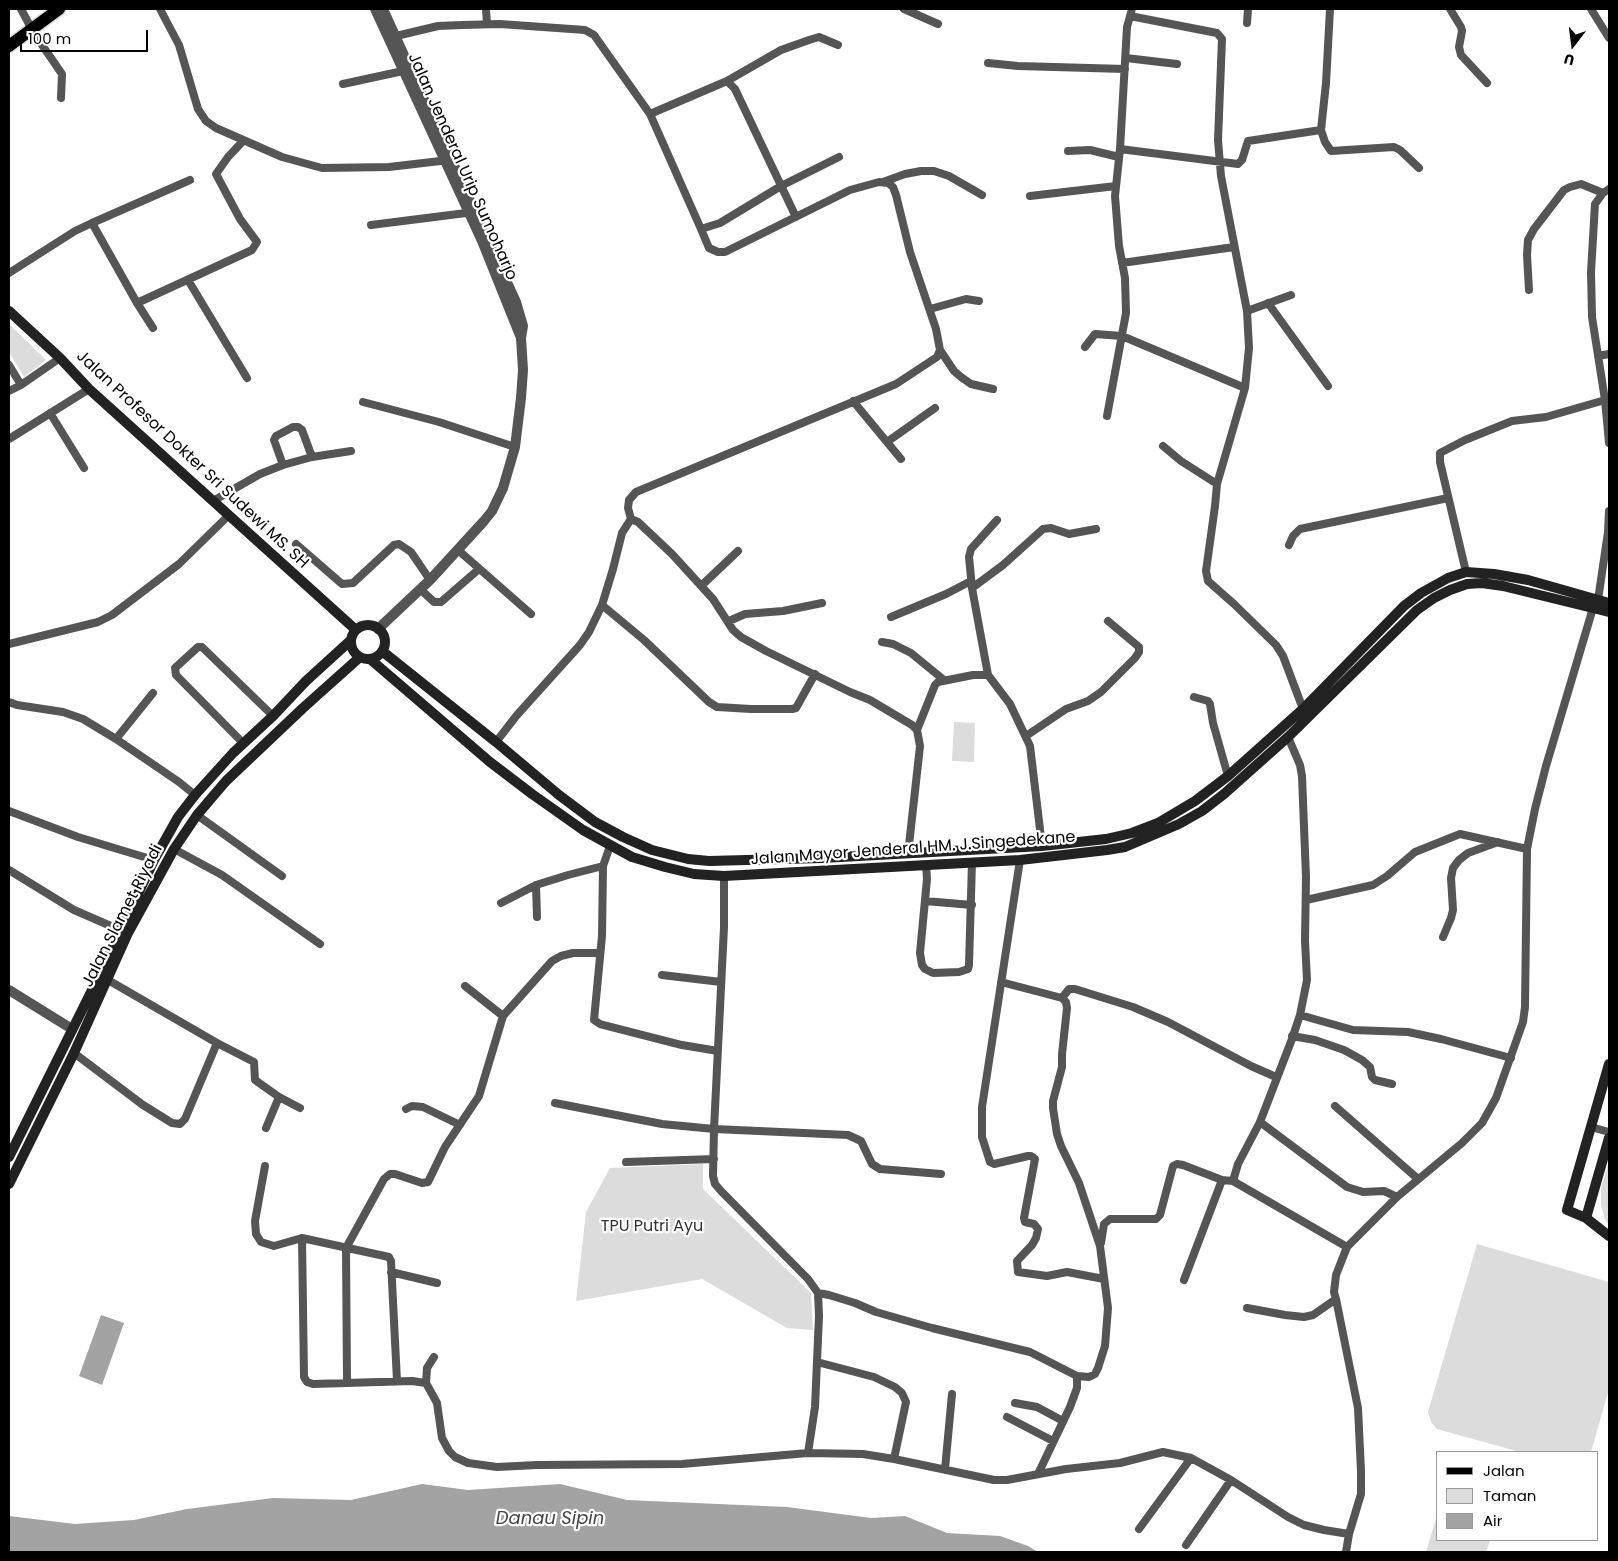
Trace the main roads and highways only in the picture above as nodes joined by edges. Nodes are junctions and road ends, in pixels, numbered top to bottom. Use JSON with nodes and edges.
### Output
{"nodes":[{"id":1,"x":51,"y":9,"type":"edge"},
{"id":2,"x":59,"y":9,"type":"edge"},
{"id":3,"x":30,"y":27,"type":"junction"},
{"id":4,"x":9,"y":39,"type":"edge"},
{"id":5,"x":9,"y":46,"type":"edge"},
{"id":6,"x":9,"y":311,"type":"edge"},
{"id":7,"x":1609,"y":603,"type":"edge"},
{"id":8,"x":1595,"y":604,"type":"junction"},
{"id":9,"x":1609,"y":612,"type":"edge"},
{"id":10,"x":356,"y":630,"type":"junction"},
{"id":11,"x":351,"y":640,"type":"junction"},
{"id":12,"x":382,"y":652,"type":"junction"},
{"id":13,"x":365,"y":658,"type":"junction"},
{"id":14,"x":217,"y":770,"type":"junction"},
{"id":15,"x":226,"y":781,"type":"junction"},
{"id":16,"x":844,"y":857,"type":"junction"},
{"id":17,"x":822,"y":858,"type":"junction"},
{"id":18,"x":844,"y":870,"type":"junction"},
{"id":19,"x":823,"y":872,"type":"junction"},
{"id":20,"x":1609,"y":1064,"type":"edge"},
{"id":21,"x":1609,"y":1138,"type":"edge"},
{"id":22,"x":10,"y":1155,"type":"edge"},
{"id":23,"x":23,"y":1157,"type":"junction"},
{"id":24,"x":9,"y":1184,"type":"edge"},
{"id":25,"x":1586,"y":1218,"type":"junction"},
{"id":26,"x":1609,"y":1236,"type":"edge"}],
"edges":[{"from":1,"to":3,"type":"main road"},
{"from":2,"to":3,"type":"main road"},
{"from":3,"to":4,"type":"main road"},
{"from":3,"to":5,"type":"main road"},
{"from":6,"to":10,"type":"main road","name":"Jalan Profesor Dokter Sri Sudewi MS. SH"},
{"from":7,"to":8,"type":"main road","name":"Jalan Mayor Jenderal HM. J.Singedekane"},
{"from":8,"to":9,"type":"main road","name":"Jalan Mayor Jenderal HM. J.Singedekane"},
{"from":8,"to":16,"type":"main road","name":"Jalan Mayor Jenderal HM. J.Singedekane"},
{"from":8,"to":18,"type":"main road","name":"Jalan Mayor Jenderal HM. J.Singedekane"},
{"from":10,"to":11,"type":"main road"},
{"from":10,"to":12,"type":"main road"},
{"from":11,"to":13,"type":"main road"},
{"from":11,"to":14,"type":"main road","name":"Jalan Slamet Riyadi"},
{"from":12,"to":13,"type":"main road"},
{"from":12,"to":17,"type":"main road","name":"Jalan Mayor Jenderal HM. J.Singedekane"},
{"from":13,"to":15,"type":"main road","name":"Jalan Slamet Riyadi"},
{"from":13,"to":19,"type":"main road","name":"Jalan Mayor Jenderal HM. J.Singedekane"},
{"from":14,"to":15,"type":"main road"},
{"from":14,"to":22,"type":"main road","name":"Jalan Slamet Riyadi"},
{"from":15,"to":23,"type":"main road","name":"Jalan Slamet Riyadi"},
{"from":16,"to":17,"type":"main road","name":"Jalan Mayor Jenderal HM. J.Singedekane"},
{"from":16,"to":18,"type":"main road"},
{"from":17,"to":19,"type":"main road"},
{"from":18,"to":19,"type":"main road","name":"Jalan Mayor Jenderal HM. J.Singedekane"},
{"from":20,"to":25,"type":"main road"},
{"from":21,"to":25,"type":"main road"},
{"from":22,"to":23,"type":"main road"},
{"from":23,"to":24,"type":"main road","name":"Jalan Slamet Riyadi"},
{"from":25,"to":26,"type":"main road"}]}
